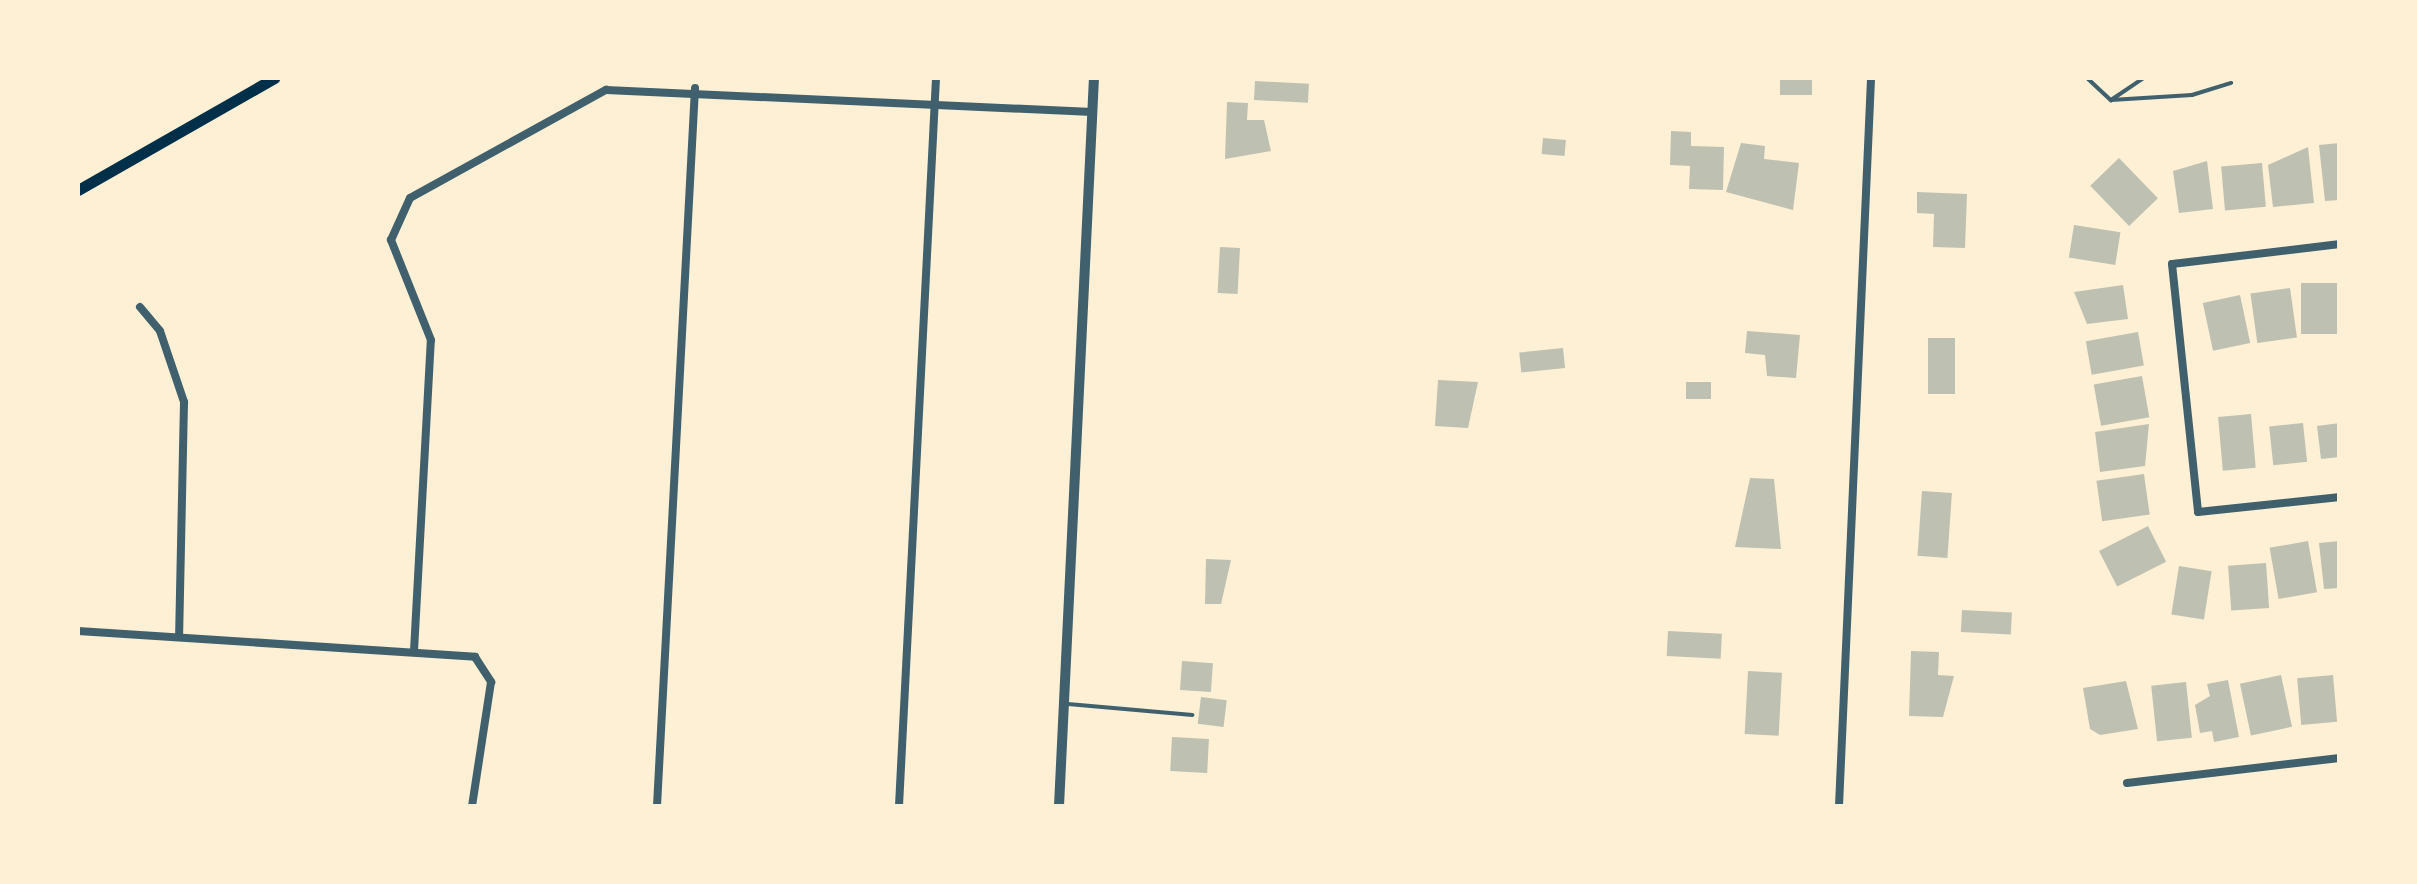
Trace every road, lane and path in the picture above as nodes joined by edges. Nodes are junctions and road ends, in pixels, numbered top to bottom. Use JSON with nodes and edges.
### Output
{"nodes":[{"id":1,"x":274,"y":78,"type":"edge"},
{"id":2,"x":936,"y":78,"type":"edge"},
{"id":3,"x":1094,"y":78,"type":"edge"},
{"id":4,"x":1871,"y":78,"type":"edge"},
{"id":5,"x":2087,"y":78,"type":"edge"},
{"id":6,"x":2144,"y":78,"type":"edge"},
{"id":7,"x":2219,"y":78,"type":"edge"},
{"id":8,"x":2279,"y":78,"type":"edge"},
{"id":9,"x":2231,"y":83,"type":"junction"},
{"id":10,"x":695,"y":88,"type":"junction"},
{"id":11,"x":2111,"y":100,"type":"junction"},
{"id":12,"x":934,"y":104,"type":"junction"},
{"id":13,"x":1093,"y":112,"type":"junction"},
{"id":14,"x":78,"y":190,"type":"edge"},
{"id":15,"x":2340,"y":244,"type":"edge"},
{"id":16,"x":140,"y":307,"type":"dead end"},
{"id":17,"x":2340,"y":497,"type":"edge"},
{"id":18,"x":78,"y":630,"type":"edge"},
{"id":19,"x":179,"y":634,"type":"junction"},
{"id":20,"x":414,"y":651,"type":"junction"},
{"id":21,"x":1064,"y":704,"type":"junction"},
{"id":22,"x":1193,"y":716,"type":"dead end"},
{"id":23,"x":2340,"y":758,"type":"edge"},
{"id":24,"x":2126,"y":782,"type":"dead end"},
{"id":25,"x":472,"y":806,"type":"edge"},
{"id":26,"x":657,"y":806,"type":"edge"},
{"id":27,"x":899,"y":806,"type":"edge"},
{"id":28,"x":1058,"y":806,"type":"edge"},
{"id":29,"x":1840,"y":806,"type":"edge"}],
"edges":[{"from":1,"to":14,"type":"main road"},
{"from":2,"to":12,"type":"street"},
{"from":3,"to":13,"type":"street"},
{"from":4,"to":29,"type":"street"},
{"from":5,"to":11,"type":"lane"},
{"from":6,"to":11,"type":"lane"},
{"from":7,"to":9,"type":"lane"},
{"from":8,"to":9,"type":"lane"},
{"from":9,"to":11,"type":"lane"},
{"from":10,"to":12,"type":"street"},
{"from":10,"to":20,"type":"street"},
{"from":10,"to":26,"type":"street"},
{"from":12,"to":13,"type":"street"},
{"from":12,"to":27,"type":"street"},
{"from":13,"to":21,"type":"street"},
{"from":15,"to":17,"type":"street"},
{"from":16,"to":19,"type":"street"},
{"from":18,"to":19,"type":"street"},
{"from":19,"to":20,"type":"street"},
{"from":20,"to":25,"type":"street"},
{"from":21,"to":22,"type":"lane"},
{"from":21,"to":28,"type":"street"},
{"from":23,"to":24,"type":"street"}]}
